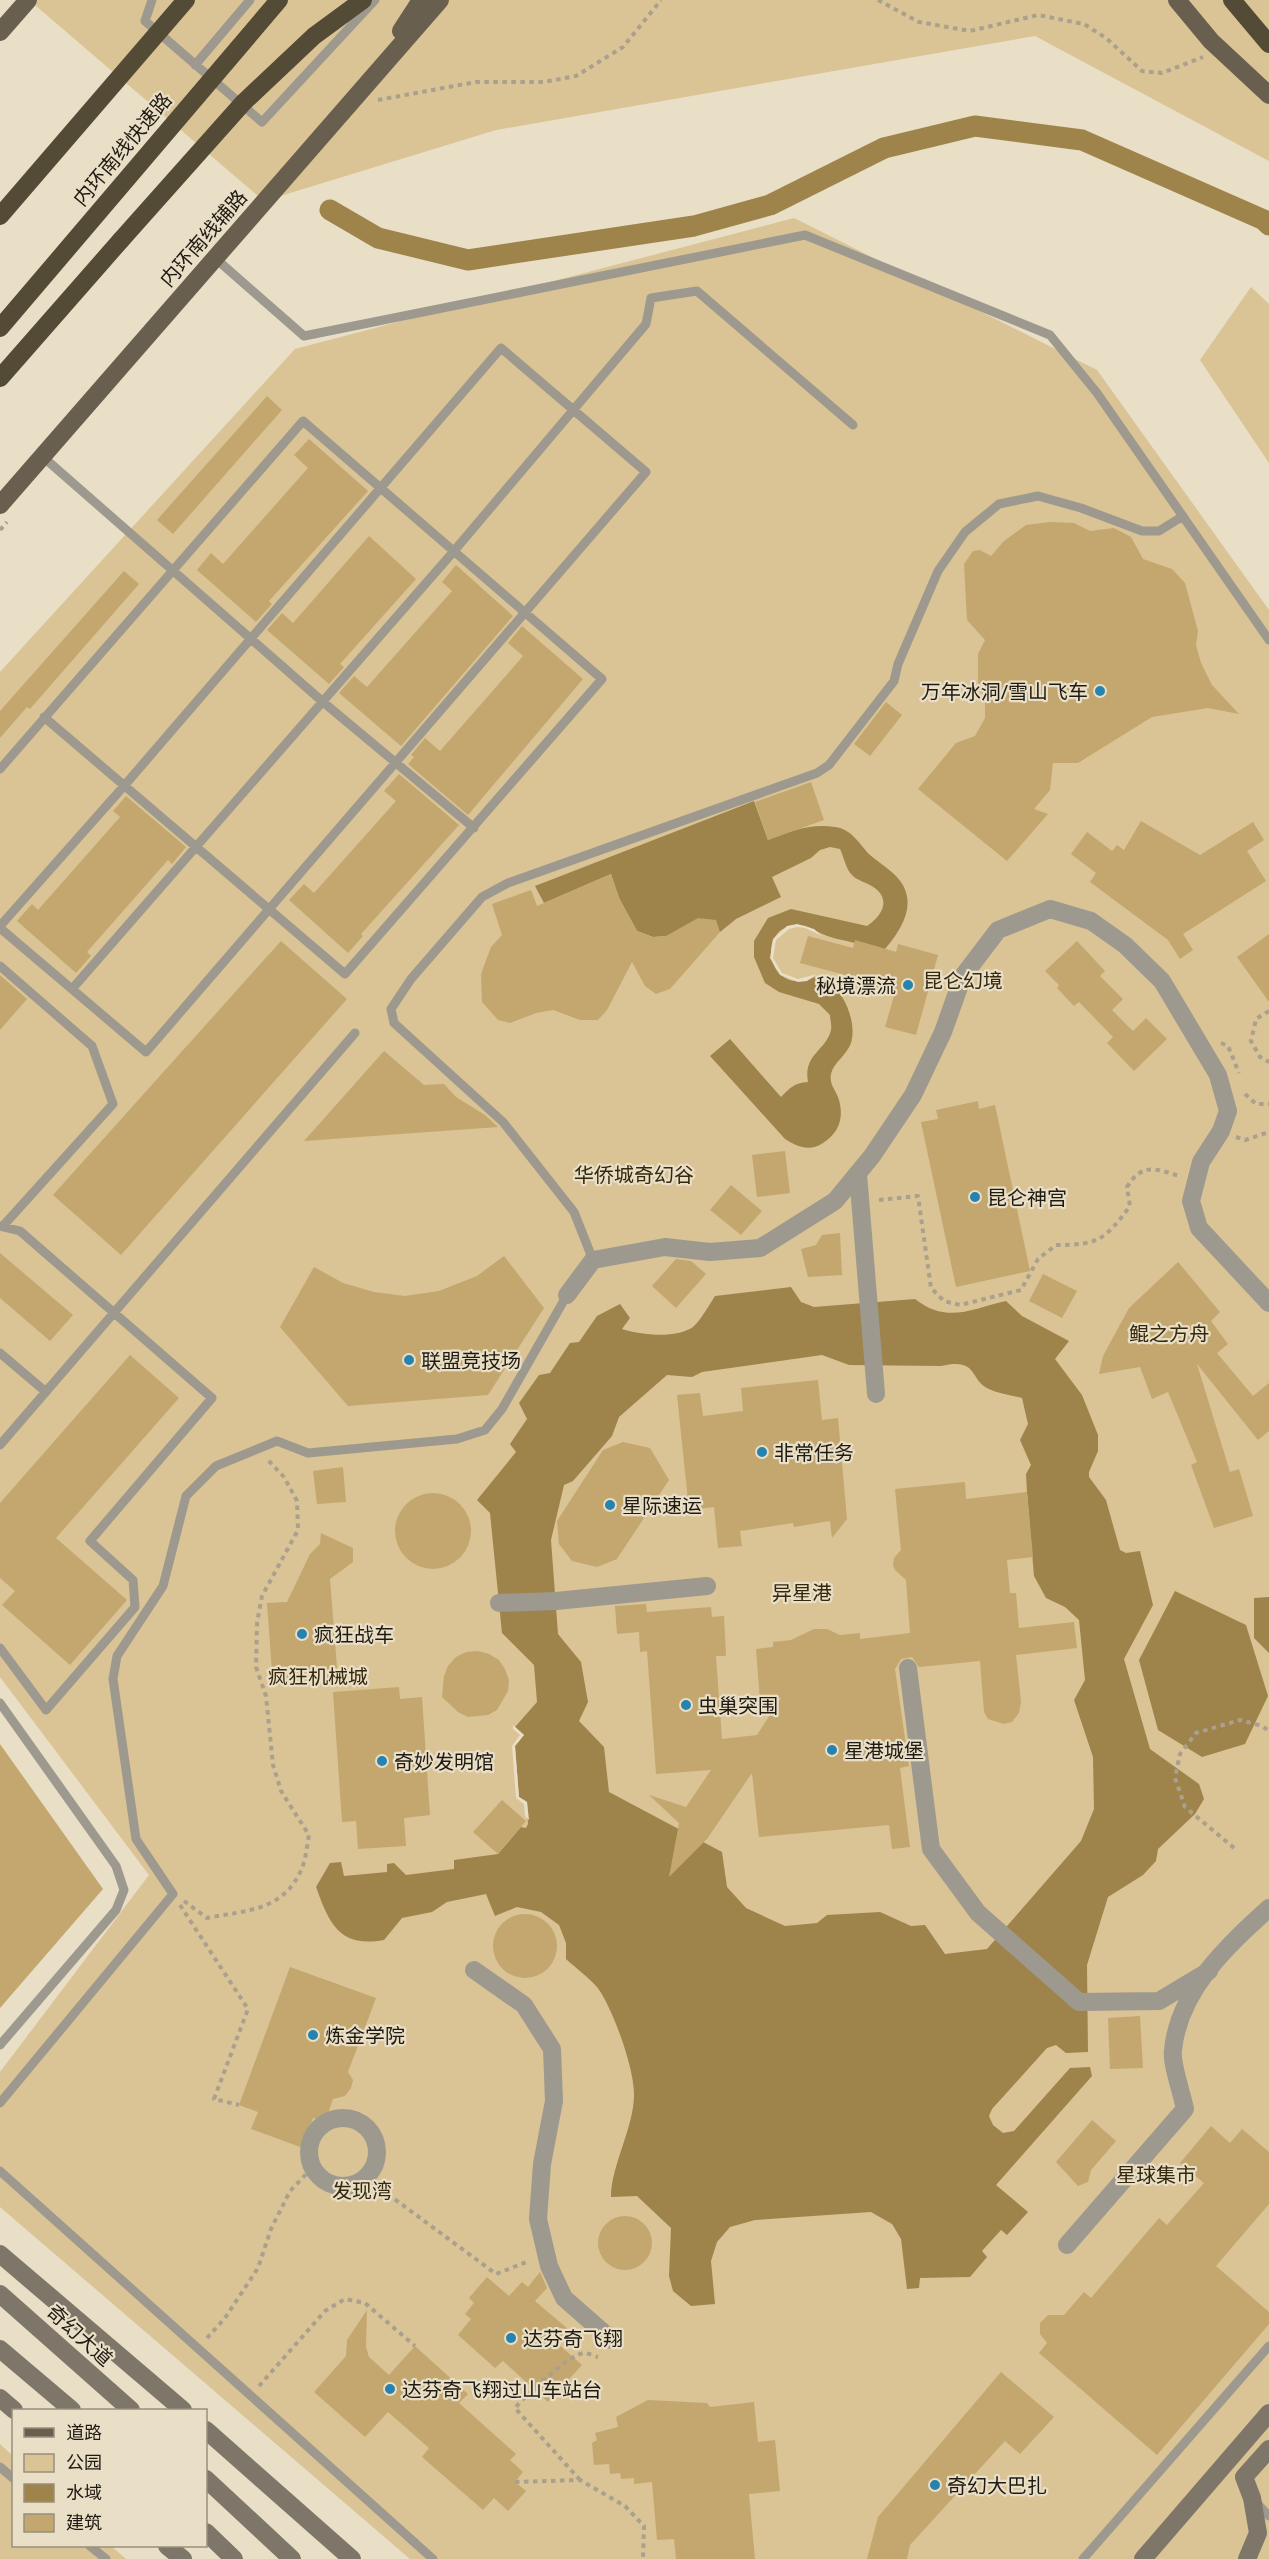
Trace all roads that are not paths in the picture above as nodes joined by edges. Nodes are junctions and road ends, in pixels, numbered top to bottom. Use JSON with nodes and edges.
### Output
{"nodes":[{"id":1,"x":28,"y":0,"type":"edge"},
{"id":2,"x":152,"y":0,"type":"edge"},
{"id":3,"x":186,"y":0,"type":"edge"},
{"id":4,"x":250,"y":0,"type":"edge"},
{"id":5,"x":279,"y":0,"type":"edge"},
{"id":6,"x":363,"y":0,"type":"edge"},
{"id":7,"x":375,"y":0,"type":"edge"},
{"id":8,"x":421,"y":0,"type":"edge"},
{"id":9,"x":440,"y":0,"type":"edge"},
{"id":10,"x":1177,"y":0,"type":"edge"},
{"id":11,"x":1232,"y":0,"type":"edge"},
{"id":12,"x":0,"y":32,"type":"edge"},
{"id":13,"x":1269,"y":44,"type":"edge"},
{"id":14,"x":195,"y":64,"type":"junction"},
{"id":15,"x":372,"y":78,"type":"junction"},
{"id":16,"x":1269,"y":95,"type":"edge"},
{"id":17,"x":0,"y":216,"type":"edge"},
{"id":18,"x":215,"y":258,"type":"junction"},
{"id":19,"x":0,"y":328,"type":"edge"},
{"id":20,"x":0,"y":378,"type":"edge"},
{"id":21,"x":573,"y":410,"type":"junction"},
{"id":22,"x":853,"y":425,"type":"dead end"},
{"id":23,"x":42,"y":456,"type":"junction"},
{"id":24,"x":381,"y":488,"type":"junction"},
{"id":25,"x":0,"y":505,"type":"edge"},
{"id":26,"x":1183,"y":516,"type":"junction"},
{"id":27,"x":454,"y":551,"type":"junction"},
{"id":28,"x":172,"y":571,"type":"junction"},
{"id":29,"x":526,"y":613,"type":"junction"},
{"id":30,"x":251,"y":639,"type":"junction"},
{"id":31,"x":1269,"y":640,"type":"edge"},
{"id":32,"x":323,"y":702,"type":"junction"},
{"id":33,"x":44,"y":717,"type":"junction"},
{"id":34,"x":396,"y":762,"type":"junction"},
{"id":35,"x":0,"y":768,"type":"edge"},
{"id":36,"x":124,"y":786,"type":"junction"},
{"id":37,"x":474,"y":828,"type":"junction"},
{"id":38,"x":197,"y":847,"type":"junction"},
{"id":39,"x":269,"y":909,"type":"junction"},
{"id":40,"x":0,"y":927,"type":"edge"},
{"id":41,"x":0,"y":966,"type":"edge"},
{"id":42,"x":72,"y":989,"type":"junction"},
{"id":43,"x":355,"y":1033,"type":"dead end"},
{"id":44,"x":858,"y":1174,"type":"junction"},
{"id":45,"x":2,"y":1226,"type":"edge"},
{"id":46,"x":593,"y":1260,"type":"junction"},
{"id":47,"x":567,"y":1295,"type":"joint"},
{"id":48,"x":1269,"y":1303,"type":"edge"},
{"id":49,"x":114,"y":1313,"type":"junction"},
{"id":50,"x":0,"y":1353,"type":"edge"},
{"id":51,"x":46,"y":1392,"type":"junction"},
{"id":52,"x":876,"y":1394,"type":"dead end"},
{"id":53,"x":0,"y":1445,"type":"edge"},
{"id":54,"x":707,"y":1586,"type":"dead end"},
{"id":55,"x":499,"y":1603,"type":"dead end"},
{"id":56,"x":0,"y":1648,"type":"edge"},
{"id":57,"x":908,"y":1668,"type":"dead end"},
{"id":58,"x":0,"y":1703,"type":"edge"},
{"id":59,"x":1269,"y":1908,"type":"edge"},
{"id":60,"x":474,"y":1970,"type":"dead end"},
{"id":61,"x":1209,"y":1971,"type":"junction"},
{"id":62,"x":0,"y":2045,"type":"edge"},
{"id":63,"x":0,"y":2103,"type":"edge"},
{"id":64,"x":0,"y":2171,"type":"edge"},
{"id":65,"x":366,"y":2178,"type":"joint"},
{"id":66,"x":1067,"y":2246,"type":"dead end"},
{"id":67,"x":0,"y":2253,"type":"edge"},
{"id":68,"x":0,"y":2294,"type":"edge"},
{"id":69,"x":612,"y":2340,"type":"dead end"},
{"id":70,"x":1269,"y":2346,"type":"edge"},
{"id":71,"x":0,"y":2349,"type":"edge"},
{"id":72,"x":0,"y":2398,"type":"edge"},
{"id":73,"x":13,"y":2409,"type":"edge"},
{"id":74,"x":71,"y":2409,"type":"edge"},
{"id":75,"x":130,"y":2409,"type":"edge"},
{"id":76,"x":182,"y":2409,"type":"edge"},
{"id":77,"x":1269,"y":2413,"type":"edge"},
{"id":78,"x":207,"y":2431,"type":"edge"},
{"id":79,"x":1269,"y":2449,"type":"edge"},
{"id":80,"x":0,"y":2468,"type":"edge"},
{"id":81,"x":1232,"y":2473,"type":"junction"},
{"id":82,"x":12,"y":2477,"type":"edge"},
{"id":83,"x":207,"y":2480,"type":"edge"},
{"id":84,"x":1252,"y":2498,"type":"junction"},
{"id":85,"x":1269,"y":2516,"type":"edge"},
{"id":86,"x":207,"y":2533,"type":"edge"},
{"id":87,"x":91,"y":2547,"type":"edge"},
{"id":88,"x":168,"y":2547,"type":"edge"},
{"id":89,"x":106,"y":2559,"type":"edge"},
{"id":90,"x":183,"y":2559,"type":"edge"},
{"id":91,"x":234,"y":2559,"type":"edge"},
{"id":92,"x":292,"y":2559,"type":"edge"},
{"id":93,"x":352,"y":2559,"type":"edge"},
{"id":94,"x":433,"y":2559,"type":"edge"},
{"id":95,"x":1083,"y":2559,"type":"edge"},
{"id":96,"x":1143,"y":2559,"type":"edge"},
{"id":97,"x":1246,"y":2559,"type":"edge"}],
"edges":[{"from":1,"to":12,"type":"main road"},
{"from":2,"to":14,"type":"lane"},
{"from":3,"to":17,"type":"highway","bridge":true},
{"from":4,"to":14,"type":"lane"},
{"from":5,"to":19,"type":"highway","name":"内环南线快速路","bridge":true},
{"from":6,"to":20,"type":"highway","bridge":true},
{"from":7,"to":14,"type":"lane"},
{"from":8,"to":15,"type":"main road"},
{"from":9,"to":15,"type":"main road","name":"内环南线辅路"},
{"from":10,"to":16,"type":"main road"},
{"from":11,"to":13,"type":"highway"},
{"from":15,"to":18,"type":"main road","name":"内环南线辅路"},
{"from":18,"to":23,"type":"main road","name":"内环南线辅路"},
{"from":18,"to":26,"type":"lane"},
{"from":21,"to":22,"type":"lane"},
{"from":21,"to":24,"type":"lane"},
{"from":21,"to":27,"type":"lane"},
{"from":21,"to":29,"type":"lane"},
{"from":23,"to":25,"type":"main road","name":"内环南线辅路"},
{"from":23,"to":28,"type":"lane"},
{"from":24,"to":27,"type":"lane"},
{"from":24,"to":28,"type":"lane"},
{"from":24,"to":30,"type":"lane"},
{"from":26,"to":31,"type":"lane"},
{"from":26,"to":46,"type":"lane"},
{"from":27,"to":29,"type":"lane"},
{"from":27,"to":32,"type":"lane"},
{"from":28,"to":30,"type":"lane"},
{"from":28,"to":33,"type":"lane"},
{"from":29,"to":34,"type":"lane"},
{"from":29,"to":37,"type":"lane"},
{"from":30,"to":32,"type":"lane"},
{"from":30,"to":36,"type":"lane"},
{"from":32,"to":34,"type":"lane"},
{"from":32,"to":38,"type":"lane"},
{"from":33,"to":35,"type":"lane"},
{"from":33,"to":36,"type":"lane"},
{"from":34,"to":37,"type":"lane"},
{"from":34,"to":39,"type":"lane"},
{"from":36,"to":38,"type":"lane"},
{"from":36,"to":40,"type":"lane"},
{"from":37,"to":39,"type":"lane"},
{"from":38,"to":39,"type":"lane"},
{"from":38,"to":42,"type":"lane"},
{"from":39,"to":42,"type":"lane"},
{"from":40,"to":42,"type":"lane"},
{"from":41,"to":45,"type":"lane"},
{"from":43,"to":49,"type":"lane"},
{"from":44,"to":46,"type":"street"},
{"from":44,"to":48,"type":"street"},
{"from":44,"to":52,"type":"street"},
{"from":45,"to":49,"type":"lane"},
{"from":46,"to":47,"type":"street"},
{"from":47,"to":63,"type":"lane"},
{"from":49,"to":51,"type":"lane"},
{"from":49,"to":56,"type":"lane"},
{"from":50,"to":51,"type":"lane"},
{"from":51,"to":53,"type":"lane"},
{"from":54,"to":55,"type":"street"},
{"from":57,"to":61,"type":"street"},
{"from":58,"to":62,"type":"lane"},
{"from":59,"to":61,"type":"street"},
{"from":60,"to":69,"type":"street"},
{"from":61,"to":66,"type":"street"},
{"from":64,"to":94,"type":"lane"},
{"from":65,"to":65,"type":"street"},
{"from":67,"to":76,"type":"street"},
{"from":68,"to":75,"type":"street","name":"奇幻大道"},
{"from":70,"to":95,"type":"lane"},
{"from":71,"to":74,"type":"street"},
{"from":72,"to":73,"type":"street"},
{"from":77,"to":81,"type":"street"},
{"from":78,"to":93,"type":"street"},
{"from":79,"to":81,"type":"street"},
{"from":80,"to":82,"type":"lane"},
{"from":81,"to":84,"type":"street"},
{"from":81,"to":96,"type":"street"},
{"from":83,"to":92,"type":"street"},
{"from":84,"to":85,"type":"lane"},
{"from":84,"to":97,"type":"street"},
{"from":86,"to":91,"type":"street"},
{"from":87,"to":89,"type":"lane"},
{"from":88,"to":90,"type":"street"}]}
